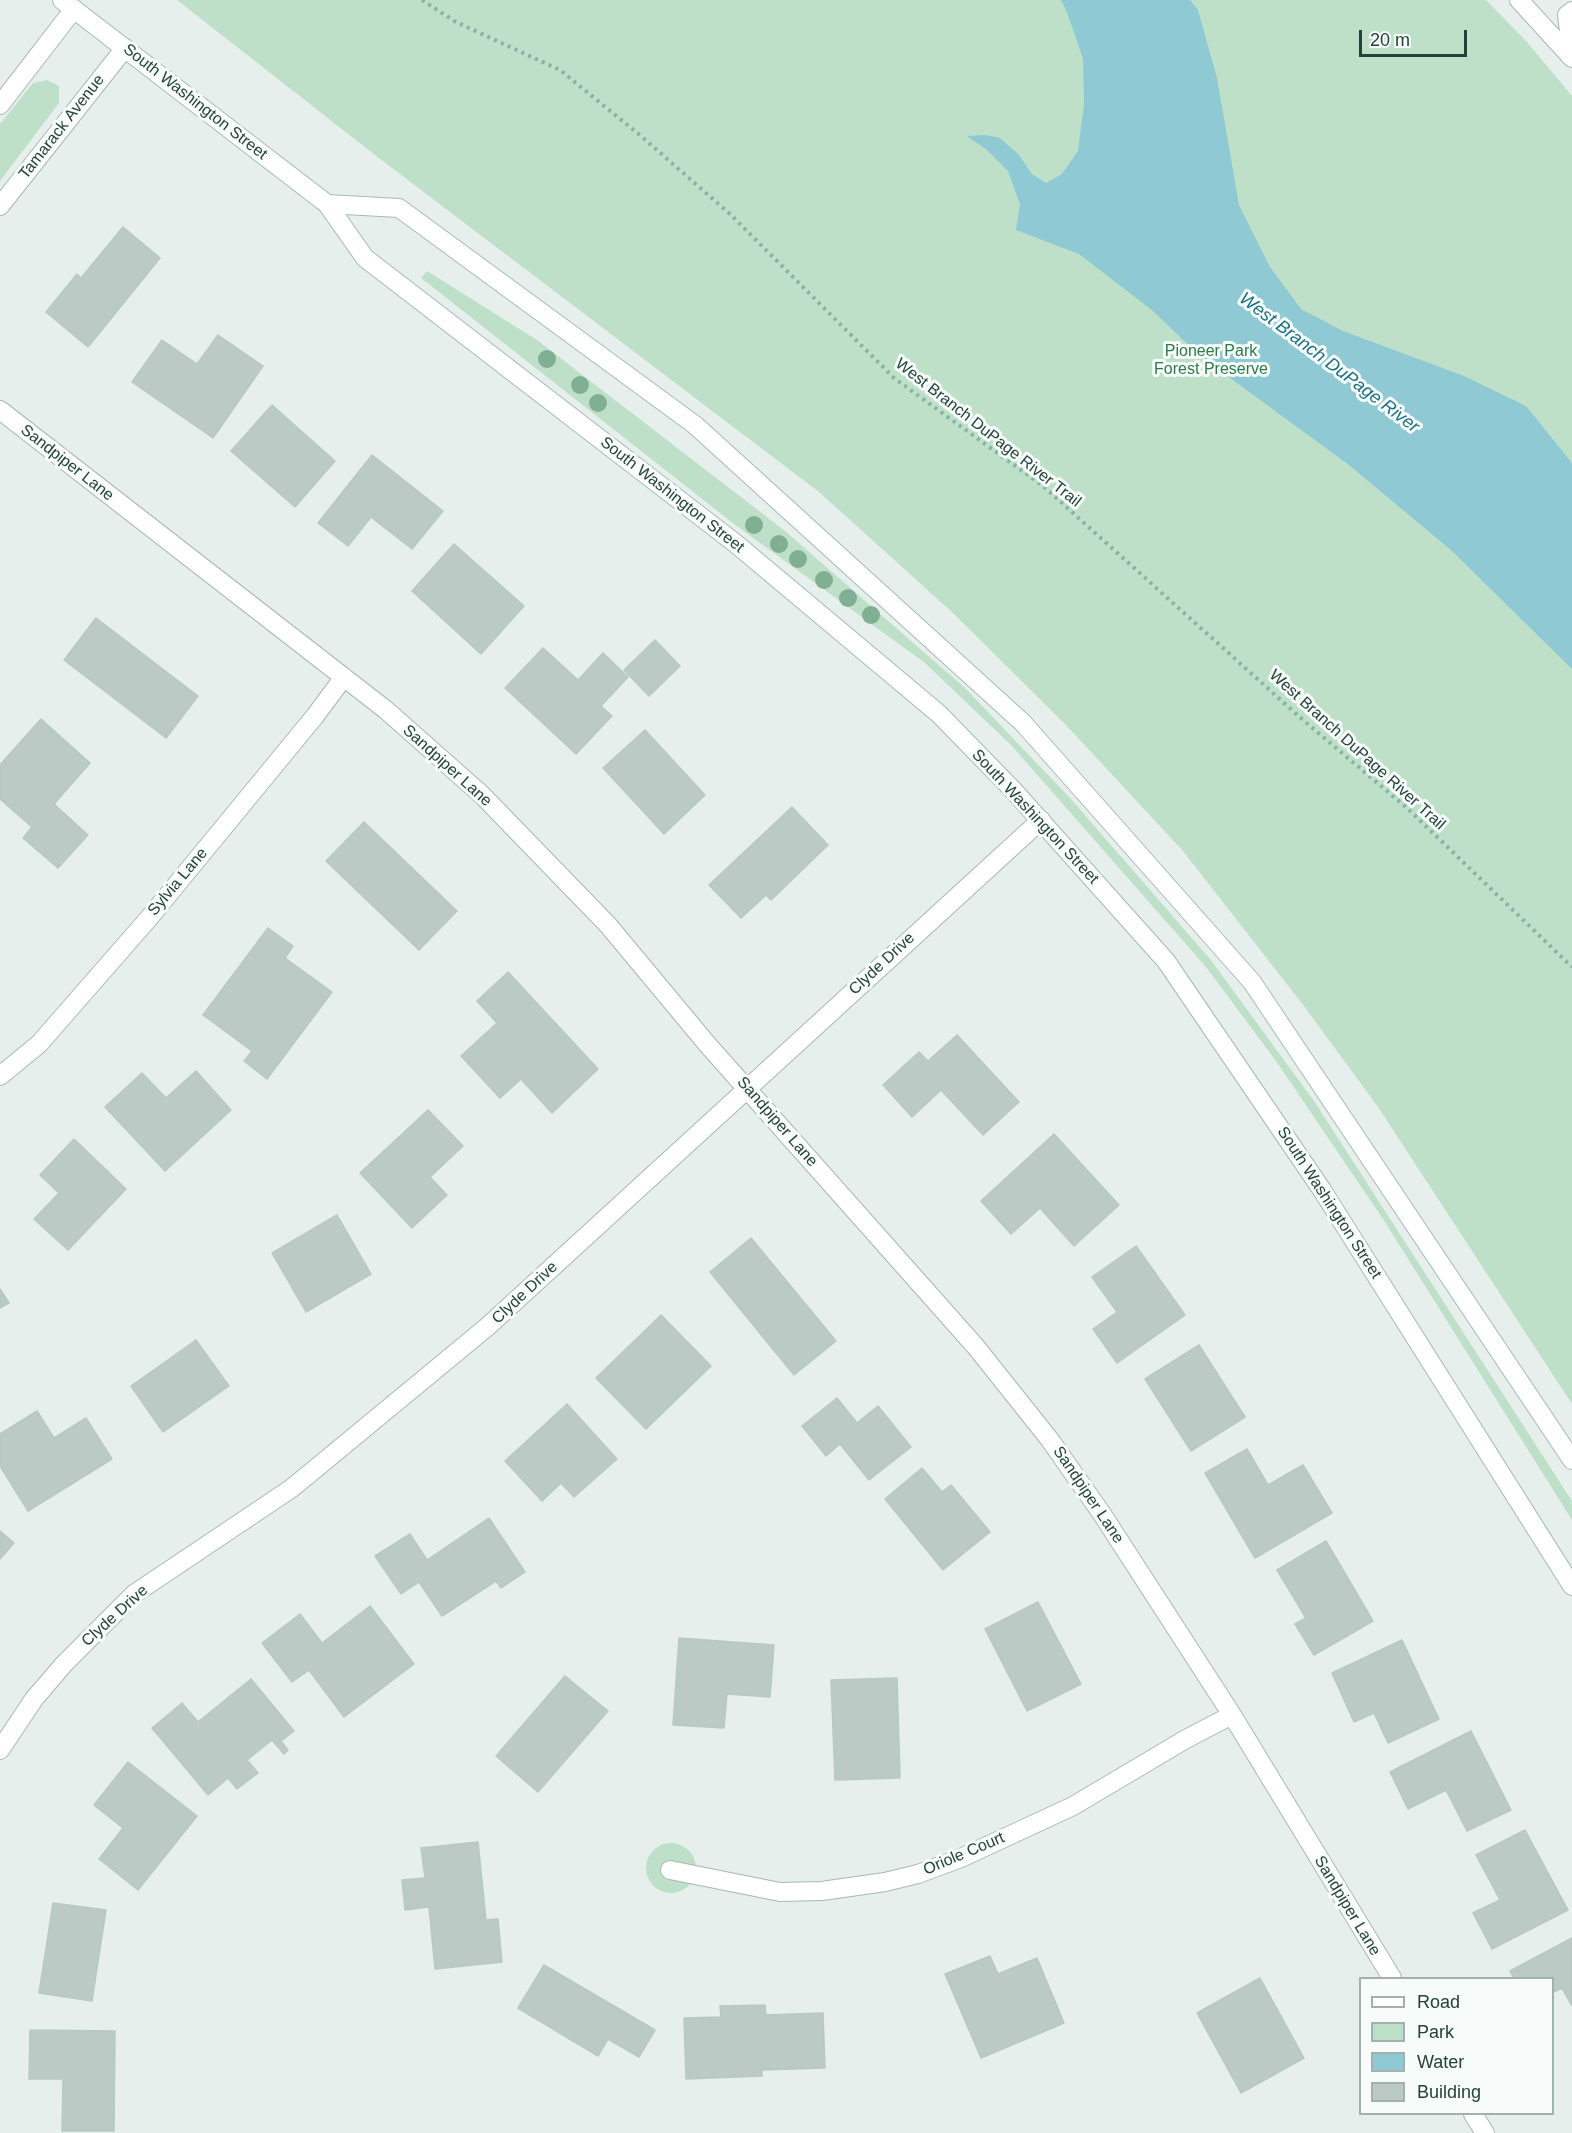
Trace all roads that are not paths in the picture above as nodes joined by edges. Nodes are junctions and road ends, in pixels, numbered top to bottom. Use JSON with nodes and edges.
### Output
{"nodes":[{"id":1,"x":1519,"y":0,"type":"edge"},
{"id":2,"x":68,"y":4,"type":"edge"},
{"id":3,"x":1572,"y":11,"type":"edge"},
{"id":4,"x":125,"y":48,"type":"junction"},
{"id":5,"x":1572,"y":57,"type":"edge"},
{"id":6,"x":0,"y":105,"type":"edge"},
{"id":7,"x":327,"y":204,"type":"junction"},
{"id":8,"x":0,"y":206,"type":"edge"},
{"id":9,"x":0,"y":410,"type":"edge"},
{"id":10,"x":344,"y":677,"type":"junction"},
{"id":11,"x":1041,"y":820,"type":"junction"},
{"id":12,"x":0,"y":1076,"type":"edge"},
{"id":13,"x":747,"y":1088,"type":"junction"},
{"id":14,"x":1572,"y":1460,"type":"edge"},
{"id":15,"x":1572,"y":1586,"type":"edge"},
{"id":16,"x":1232,"y":1715,"type":"junction"},
{"id":17,"x":0,"y":1750,"type":"edge"},
{"id":18,"x":670,"y":1870,"type":"dead end"},
{"id":19,"x":1391,"y":1977,"type":"edge"},
{"id":20,"x":1474,"y":2115,"type":"edge"},
{"id":21,"x":1485,"y":2133,"type":"edge"}],
"edges":[{"from":1,"to":5,"type":"street"},
{"from":2,"to":4,"type":"street","name":"South Washington Street"},
{"from":2,"to":6,"type":"street"},
{"from":3,"to":5,"type":"street"},
{"from":4,"to":7,"type":"street","name":"South Washington Street"},
{"from":4,"to":8,"type":"street","name":"Tamarack Avenue"},
{"from":7,"to":11,"type":"street","name":"South Washington Street"},
{"from":7,"to":14,"type":"street"},
{"from":9,"to":10,"type":"street","name":"Sandpiper Lane"},
{"from":10,"to":12,"type":"street","name":"Sylvia Lane"},
{"from":10,"to":13,"type":"street","name":"Sandpiper Lane"},
{"from":11,"to":13,"type":"street","name":"Clyde Drive"},
{"from":11,"to":15,"type":"street","name":"South Washington Street"},
{"from":13,"to":16,"type":"street","name":"Sandpiper Lane"},
{"from":13,"to":17,"type":"street","name":"Clyde Drive"},
{"from":16,"to":18,"type":"street","name":"Oriole Court"},
{"from":16,"to":19,"type":"street","name":"Sandpiper Lane"},
{"from":20,"to":21,"type":"street"}]}
